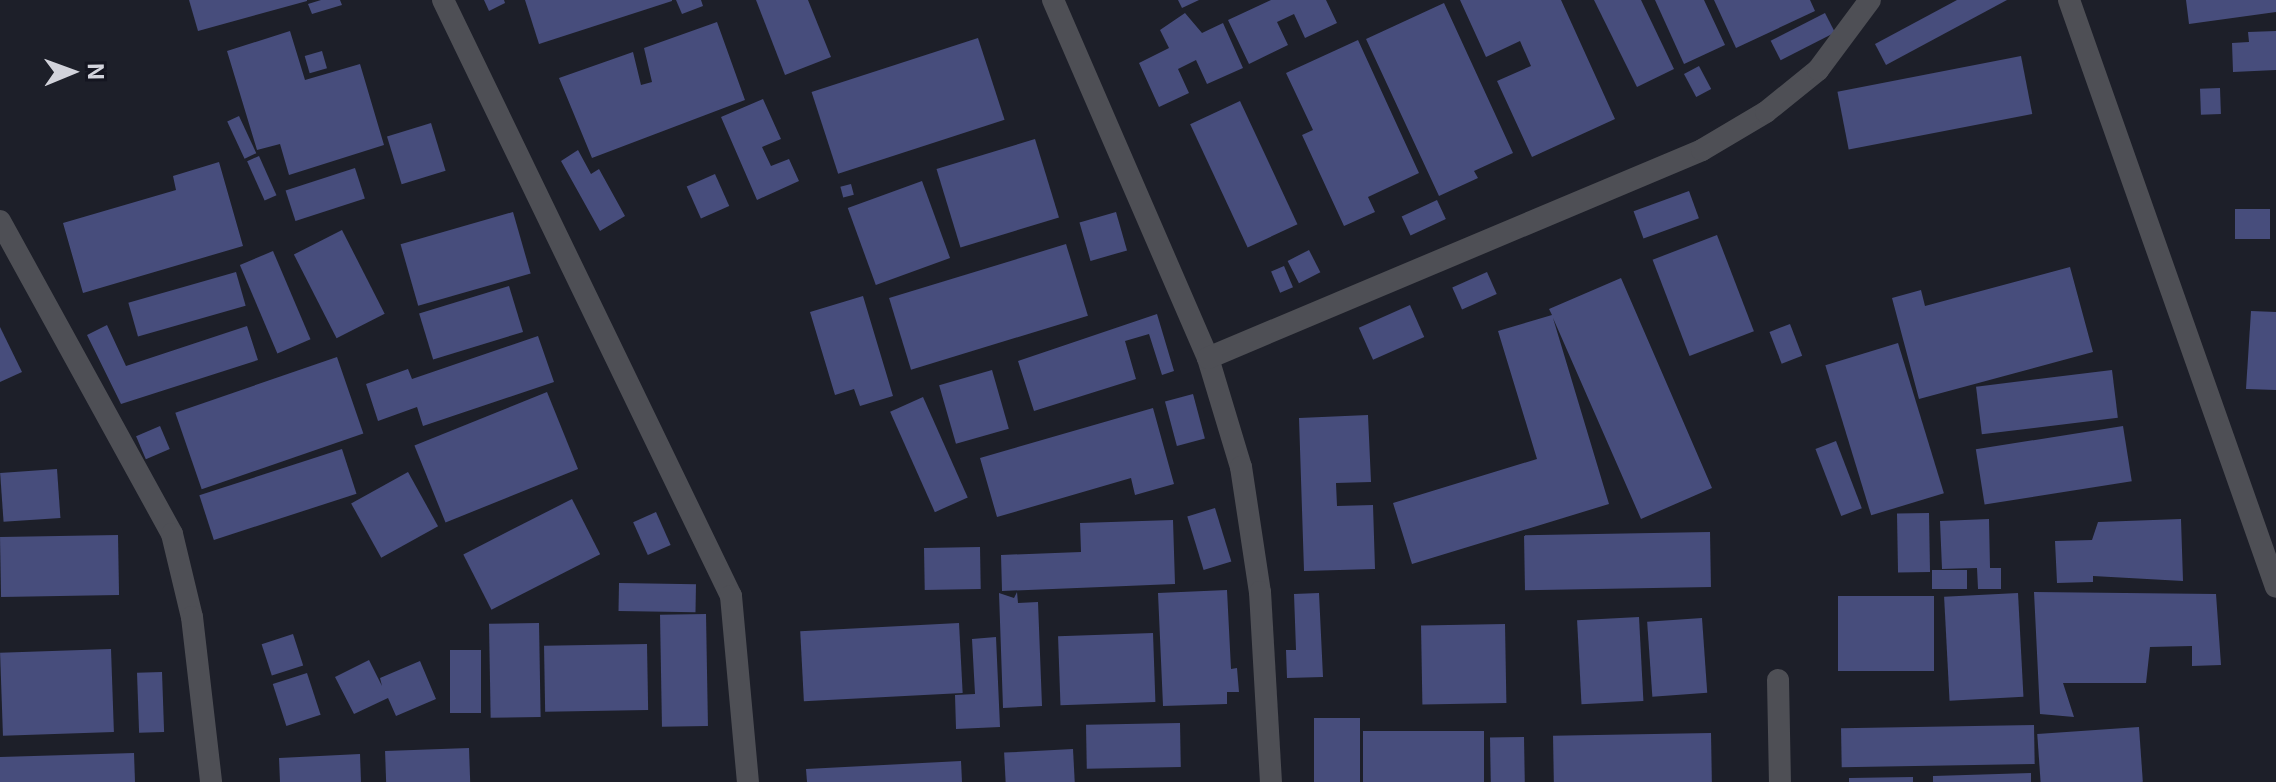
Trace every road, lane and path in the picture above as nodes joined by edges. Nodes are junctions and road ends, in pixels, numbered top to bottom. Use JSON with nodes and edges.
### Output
{"nodes":[{"id":1,"x":443,"y":0,"type":"edge"},
{"id":2,"x":1053,"y":0,"type":"edge"},
{"id":3,"x":1870,"y":0,"type":"edge"},
{"id":4,"x":2069,"y":0,"type":"edge"},
{"id":5,"x":0,"y":221,"type":"edge"},
{"id":6,"x":1208,"y":358,"type":"junction"},
{"id":7,"x":2276,"y":587,"type":"edge"},
{"id":8,"x":1778,"y":680,"type":"dead end"},
{"id":9,"x":211,"y":782,"type":"edge"},
{"id":10,"x":748,"y":782,"type":"edge"},
{"id":11,"x":1271,"y":782,"type":"edge"},
{"id":12,"x":1780,"y":782,"type":"edge"}],
"edges":[{"from":1,"to":10,"type":"street"},
{"from":2,"to":6,"type":"street"},
{"from":3,"to":6,"type":"street"},
{"from":4,"to":7,"type":"street"},
{"from":5,"to":9,"type":"street"},
{"from":6,"to":11,"type":"street"},
{"from":8,"to":12,"type":"street"}]}
